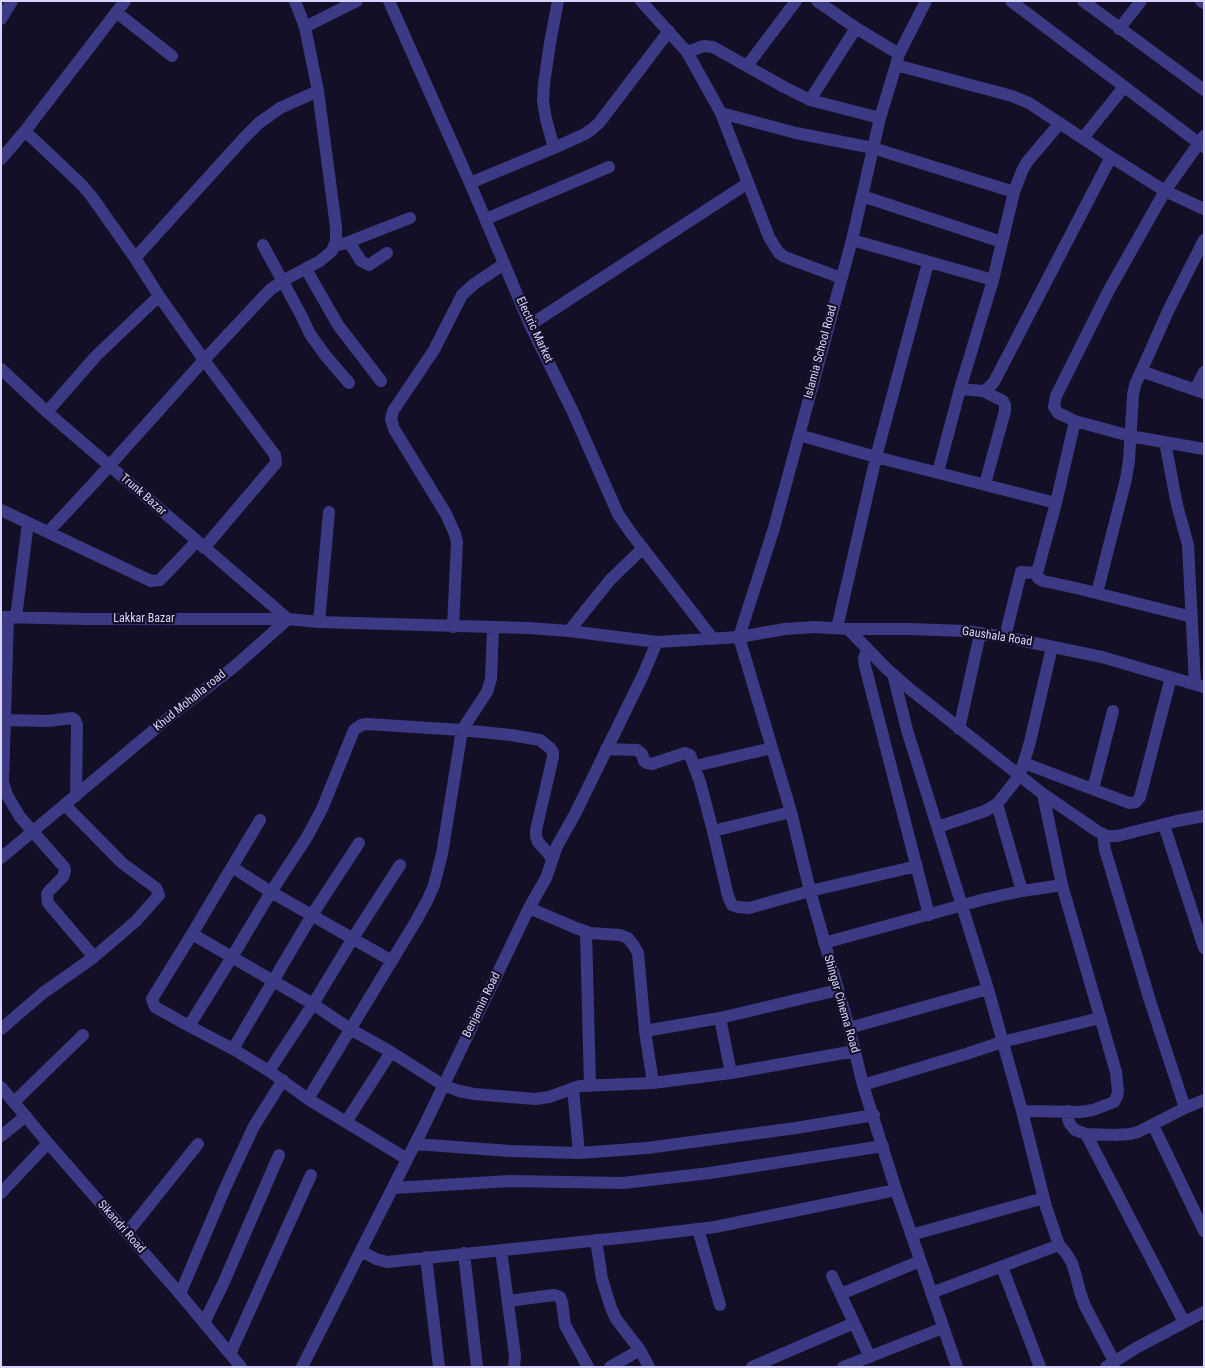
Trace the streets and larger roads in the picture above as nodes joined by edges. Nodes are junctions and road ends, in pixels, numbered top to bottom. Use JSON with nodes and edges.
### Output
{"nodes":[{"id":1,"x":12,"y":1,"type":"edge"},
{"id":2,"x":124,"y":1,"type":"edge"},
{"id":3,"x":295,"y":1,"type":"edge"},
{"id":4,"x":357,"y":1,"type":"edge"},
{"id":5,"x":389,"y":1,"type":"edge"},
{"id":6,"x":558,"y":1,"type":"edge"},
{"id":7,"x":642,"y":1,"type":"edge"},
{"id":8,"x":796,"y":1,"type":"edge"},
{"id":9,"x":817,"y":1,"type":"edge"},
{"id":10,"x":926,"y":1,"type":"edge"},
{"id":11,"x":1011,"y":1,"type":"edge"},
{"id":12,"x":1083,"y":1,"type":"edge"},
{"id":13,"x":1141,"y":1,"type":"edge"},
{"id":14,"x":116,"y":12,"type":"junction"},
{"id":15,"x":1,"y":19,"type":"edge"},
{"id":16,"x":305,"y":27,"type":"junction"},
{"id":17,"x":856,"y":28,"type":"junction"},
{"id":18,"x":1119,"y":29,"type":"junction"},
{"id":19,"x":669,"y":31,"type":"junction"},
{"id":20,"x":687,"y":52,"type":"junction"},
{"id":21,"x":172,"y":56,"type":"dead end"},
{"id":22,"x":898,"y":60,"type":"junction"},
{"id":23,"x":747,"y":66,"type":"junction"},
{"id":24,"x":1124,"y":87,"type":"junction"},
{"id":25,"x":1204,"y":90,"type":"edge"},
{"id":26,"x":318,"y":91,"type":"junction"},
{"id":27,"x":810,"y":100,"type":"junction"},
{"id":28,"x":721,"y":113,"type":"junction"},
{"id":29,"x":880,"y":118,"type":"junction"},
{"id":30,"x":1060,"y":123,"type":"junction"},
{"id":31,"x":25,"y":131,"type":"junction"},
{"id":32,"x":1083,"y":138,"type":"junction"},
{"id":33,"x":6,"y":142,"type":"edge"},
{"id":34,"x":1202,"y":142,"type":"edge"},
{"id":35,"x":554,"y":148,"type":"junction"},
{"id":36,"x":873,"y":148,"type":"junction"},
{"id":37,"x":1112,"y":157,"type":"junction"},
{"id":38,"x":1,"y":158,"type":"edge"},
{"id":39,"x":609,"y":167,"type":"dead end"},
{"id":40,"x":470,"y":183,"type":"junction"},
{"id":41,"x":748,"y":183,"type":"junction"},
{"id":42,"x":1165,"y":191,"type":"junction"},
{"id":43,"x":1014,"y":192,"type":"junction"},
{"id":44,"x":862,"y":196,"type":"junction"},
{"id":45,"x":1204,"y":209,"type":"edge"},
{"id":46,"x":410,"y":218,"type":"dead end"},
{"id":47,"x":486,"y":219,"type":"junction"},
{"id":48,"x":852,"y":240,"type":"junction"},
{"id":49,"x":1204,"y":240,"type":"edge"},
{"id":50,"x":349,"y":242,"type":"junction"},
{"id":51,"x":1002,"y":242,"type":"junction"},
{"id":52,"x":262,"y":245,"type":"dead end"},
{"id":53,"x":334,"y":246,"type":"junction"},
{"id":54,"x":387,"y":253,"type":"dead end"},
{"id":55,"x":135,"y":258,"type":"junction"},
{"id":56,"x":928,"y":263,"type":"junction"},
{"id":57,"x":504,"y":264,"type":"junction"},
{"id":58,"x":306,"y":269,"type":"junction"},
{"id":59,"x":841,"y":278,"type":"junction"},
{"id":60,"x":993,"y":280,"type":"junction"},
{"id":61,"x":282,"y":282,"type":"junction"},
{"id":62,"x":159,"y":296,"type":"junction"},
{"id":63,"x":530,"y":325,"type":"junction"},
{"id":64,"x":204,"y":360,"type":"junction"},
{"id":65,"x":1,"y":369,"type":"edge"},
{"id":66,"x":1141,"y":371,"type":"junction"},
{"id":67,"x":1204,"y":372,"type":"edge"},
{"id":68,"x":381,"y":381,"type":"dead end"},
{"id":69,"x":349,"y":383,"type":"dead end"},
{"id":70,"x":960,"y":389,"type":"junction"},
{"id":71,"x":983,"y":390,"type":"junction"},
{"id":72,"x":1200,"y":392,"type":"edge"},
{"id":73,"x":47,"y":412,"type":"junction"},
{"id":74,"x":1075,"y":420,"type":"junction"},
{"id":75,"x":799,"y":435,"type":"junction"},
{"id":76,"x":1130,"y":436,"type":"junction"},
{"id":77,"x":1166,"y":442,"type":"junction"},
{"id":78,"x":1204,"y":449,"type":"edge"},
{"id":79,"x":876,"y":457,"type":"junction"},
{"id":80,"x":109,"y":466,"type":"junction"},
{"id":81,"x":938,"y":472,"type":"junction"},
{"id":82,"x":985,"y":484,"type":"junction"},
{"id":83,"x":1056,"y":503,"type":"junction"},
{"id":84,"x":1,"y":510,"type":"edge"},
{"id":85,"x":329,"y":512,"type":"dead end"},
{"id":86,"x":28,"y":523,"type":"junction"},
{"id":87,"x":48,"y":532,"type":"junction"},
{"id":88,"x":200,"y":545,"type":"junction"},
{"id":89,"x":643,"y":548,"type":"junction"},
{"id":90,"x":1037,"y":572,"type":"junction"},
{"id":91,"x":1097,"y":593,"type":"junction"},
{"id":92,"x":8,"y":617,"type":"edge"},
{"id":93,"x":1192,"y":617,"type":"junction"},
{"id":94,"x":288,"y":619,"type":"junction"},
{"id":95,"x":319,"y":622,"type":"junction"},
{"id":96,"x":453,"y":626,"type":"junction"},
{"id":97,"x":493,"y":628,"type":"junction"},
{"id":98,"x":842,"y":628,"type":"junction"},
{"id":99,"x":569,"y":630,"type":"junction"},
{"id":100,"x":980,"y":634,"type":"junction"},
{"id":101,"x":739,"y":637,"type":"junction"},
{"id":102,"x":1006,"y":637,"type":"junction"},
{"id":103,"x":713,"y":639,"type":"junction"},
{"id":104,"x":657,"y":642,"type":"junction"},
{"id":105,"x":1052,"y":647,"type":"junction"},
{"id":106,"x":867,"y":649,"type":"junction"},
{"id":107,"x":893,"y":674,"type":"junction"},
{"id":108,"x":1172,"y":677,"type":"junction"},
{"id":109,"x":1200,"y":685,"type":"edge"},
{"id":110,"x":1113,"y":712,"type":"dead end"},
{"id":111,"x":5,"y":720,"type":"junction"},
{"id":112,"x":959,"y":728,"type":"junction"},
{"id":113,"x":462,"y":730,"type":"junction"},
{"id":114,"x":772,"y":748,"type":"junction"},
{"id":115,"x":606,"y":749,"type":"junction"},
{"id":116,"x":695,"y":766,"type":"junction"},
{"id":117,"x":1022,"y":769,"type":"junction"},
{"id":118,"x":2,"y":782,"type":"edge"},
{"id":119,"x":1093,"y":789,"type":"junction"},
{"id":120,"x":1044,"y":794,"type":"junction"},
{"id":121,"x":76,"y":796,"type":"junction"},
{"id":122,"x":996,"y":804,"type":"junction"},
{"id":123,"x":65,"y":805,"type":"junction"},
{"id":124,"x":791,"y":812,"type":"junction"},
{"id":125,"x":1204,"y":816,"type":"edge"},
{"id":126,"x":260,"y":820,"type":"dead end"},
{"id":127,"x":1164,"y":825,"type":"junction"},
{"id":128,"x":938,"y":827,"type":"junction"},
{"id":129,"x":32,"y":831,"type":"junction"},
{"id":130,"x":713,"y":831,"type":"junction"},
{"id":131,"x":1102,"y":834,"type":"junction"},
{"id":132,"x":359,"y":843,"type":"dead end"},
{"id":133,"x":1,"y":858,"type":"edge"},
{"id":134,"x":552,"y":859,"type":"junction"},
{"id":135,"x":400,"y":865,"type":"dead end"},
{"id":136,"x":917,"y":866,"type":"junction"},
{"id":137,"x":232,"y":867,"type":"junction"},
{"id":138,"x":1062,"y":885,"type":"junction"},
{"id":139,"x":810,"y":891,"type":"junction"},
{"id":140,"x":1022,"y":891,"type":"junction"},
{"id":141,"x":271,"y":892,"type":"junction"},
{"id":142,"x":963,"y":904,"type":"junction"},
{"id":143,"x":530,"y":908,"type":"junction"},
{"id":144,"x":929,"y":915,"type":"junction"},
{"id":145,"x":312,"y":916,"type":"junction"},
{"id":146,"x":586,"y":931,"type":"junction"},
{"id":147,"x":192,"y":934,"type":"junction"},
{"id":148,"x":353,"y":938,"type":"junction"},
{"id":149,"x":824,"y":943,"type":"junction"},
{"id":150,"x":1204,"y":948,"type":"edge"},
{"id":151,"x":94,"y":957,"type":"junction"},
{"id":152,"x":232,"y":957,"type":"junction"},
{"id":153,"x":392,"y":961,"type":"junction"},
{"id":154,"x":273,"y":980,"type":"junction"},
{"id":155,"x":988,"y":989,"type":"junction"},
{"id":156,"x":838,"y":990,"type":"junction"},
{"id":157,"x":313,"y":1004,"type":"junction"},
{"id":158,"x":720,"y":1018,"type":"junction"},
{"id":159,"x":1100,"y":1018,"type":"junction"},
{"id":160,"x":189,"y":1026,"type":"junction"},
{"id":161,"x":849,"y":1028,"type":"junction"},
{"id":162,"x":350,"y":1029,"type":"junction"},
{"id":163,"x":1,"y":1030,"type":"edge"},
{"id":164,"x":645,"y":1031,"type":"junction"},
{"id":165,"x":83,"y":1036,"type":"dead end"},
{"id":166,"x":1002,"y":1042,"type":"junction"},
{"id":167,"x":232,"y":1050,"type":"junction"},
{"id":168,"x":855,"y":1051,"type":"junction"},
{"id":169,"x":391,"y":1052,"type":"junction"},
{"id":170,"x":269,"y":1071,"type":"junction"},
{"id":171,"x":731,"y":1073,"type":"junction"},
{"id":172,"x":283,"y":1080,"type":"junction"},
{"id":173,"x":653,"y":1083,"type":"junction"},
{"id":174,"x":443,"y":1085,"type":"junction"},
{"id":175,"x":864,"y":1085,"type":"junction"},
{"id":176,"x":590,"y":1086,"type":"junction"},
{"id":177,"x":1,"y":1087,"type":"edge"},
{"id":178,"x":573,"y":1088,"type":"junction"},
{"id":179,"x":308,"y":1099,"type":"junction"},
{"id":180,"x":14,"y":1102,"type":"junction"},
{"id":181,"x":1203,"y":1103,"type":"edge"},
{"id":182,"x":1185,"y":1108,"type":"junction"},
{"id":183,"x":1022,"y":1111,"type":"junction"},
{"id":184,"x":1068,"y":1111,"type":"junction"},
{"id":185,"x":874,"y":1115,"type":"junction"},
{"id":186,"x":26,"y":1116,"type":"junction"},
{"id":187,"x":346,"y":1122,"type":"junction"},
{"id":188,"x":1153,"y":1125,"type":"junction"},
{"id":189,"x":1086,"y":1134,"type":"junction"},
{"id":190,"x":1,"y":1136,"type":"edge"},
{"id":191,"x":48,"y":1143,"type":"junction"},
{"id":192,"x":198,"y":1144,"type":"dead end"},
{"id":193,"x":415,"y":1144,"type":"junction"},
{"id":194,"x":883,"y":1146,"type":"junction"},
{"id":195,"x":578,"y":1153,"type":"junction"},
{"id":196,"x":279,"y":1155,"type":"dead end"},
{"id":197,"x":406,"y":1159,"type":"junction"},
{"id":198,"x":312,"y":1175,"type":"dead end"},
{"id":199,"x":392,"y":1188,"type":"junction"},
{"id":200,"x":896,"y":1190,"type":"junction"},
{"id":201,"x":1,"y":1193,"type":"edge"},
{"id":202,"x":1044,"y":1198,"type":"junction"},
{"id":203,"x":698,"y":1229,"type":"junction"},
{"id":204,"x":1203,"y":1229,"type":"edge"},
{"id":205,"x":127,"y":1233,"type":"junction"},
{"id":206,"x":912,"y":1235,"type":"junction"},
{"id":207,"x":596,"y":1240,"type":"junction"},
{"id":208,"x":1059,"y":1245,"type":"junction"},
{"id":209,"x":501,"y":1250,"type":"junction"},
{"id":210,"x":360,"y":1251,"type":"junction"},
{"id":211,"x":464,"y":1254,"type":"junction"},
{"id":212,"x":426,"y":1257,"type":"junction"},
{"id":213,"x":920,"y":1261,"type":"junction"},
{"id":214,"x":1002,"y":1267,"type":"junction"},
{"id":215,"x":832,"y":1276,"type":"dead end"},
{"id":216,"x":931,"y":1293,"type":"junction"},
{"id":217,"x":180,"y":1294,"type":"junction"},
{"id":218,"x":841,"y":1294,"type":"junction"},
{"id":219,"x":508,"y":1301,"type":"junction"},
{"id":220,"x":720,"y":1305,"type":"dead end"},
{"id":221,"x":1204,"y":1312,"type":"edge"},
{"id":222,"x":1184,"y":1322,"type":"junction"},
{"id":223,"x":204,"y":1323,"type":"junction"},
{"id":224,"x":854,"y":1323,"type":"junction"},
{"id":225,"x":943,"y":1328,"type":"junction"},
{"id":226,"x":640,"y":1350,"type":"junction"},
{"id":227,"x":230,"y":1354,"type":"junction"},
{"id":228,"x":870,"y":1357,"type":"junction"},
{"id":229,"x":1110,"y":1364,"type":"edge"},
{"id":230,"x":241,"y":1367,"type":"edge"},
{"id":231,"x":302,"y":1367,"type":"edge"},
{"id":232,"x":440,"y":1367,"type":"edge"},
{"id":233,"x":477,"y":1367,"type":"edge"},
{"id":234,"x":514,"y":1367,"type":"edge"},
{"id":235,"x":588,"y":1367,"type":"edge"},
{"id":236,"x":610,"y":1367,"type":"edge"},
{"id":237,"x":649,"y":1367,"type":"edge"},
{"id":238,"x":752,"y":1367,"type":"edge"},
{"id":239,"x":843,"y":1367,"type":"edge"},
{"id":240,"x":957,"y":1367,"type":"edge"},
{"id":241,"x":1040,"y":1367,"type":"edge"}],
"edges":[{"from":1,"to":15,"type":"street"},
{"from":2,"to":14,"type":"street"},
{"from":3,"to":16,"type":"street"},
{"from":4,"to":16,"type":"street"},
{"from":5,"to":40,"type":"street","name":"Electric Market"},
{"from":6,"to":35,"type":"street"},
{"from":7,"to":19,"type":"street"},
{"from":8,"to":23,"type":"street"},
{"from":9,"to":17,"type":"street"},
{"from":10,"to":22,"type":"street","name":"Islamia School Road"},
{"from":11,"to":24,"type":"street"},
{"from":12,"to":18,"type":"street"},
{"from":13,"to":18,"type":"street"},
{"from":14,"to":21,"type":"street"},
{"from":14,"to":31,"type":"street"},
{"from":16,"to":26,"type":"street"},
{"from":17,"to":22,"type":"street"},
{"from":17,"to":27,"type":"street"},
{"from":18,"to":25,"type":"street"},
{"from":19,"to":20,"type":"street"},
{"from":19,"to":35,"type":"street"},
{"from":20,"to":23,"type":"street"},
{"from":20,"to":28,"type":"street"},
{"from":22,"to":29,"type":"street","name":"Islamia School Road"},
{"from":22,"to":30,"type":"street"},
{"from":23,"to":27,"type":"street"},
{"from":24,"to":32,"type":"street"},
{"from":24,"to":34,"type":"street"},
{"from":26,"to":53,"type":"street"},
{"from":26,"to":55,"type":"street"},
{"from":27,"to":29,"type":"street"},
{"from":28,"to":36,"type":"street"},
{"from":28,"to":41,"type":"street"},
{"from":29,"to":36,"type":"street","name":"Islamia School Road"},
{"from":30,"to":32,"type":"street"},
{"from":30,"to":43,"type":"street"},
{"from":31,"to":33,"type":"street"},
{"from":31,"to":55,"type":"street"},
{"from":32,"to":37,"type":"street"},
{"from":33,"to":38,"type":"street"},
{"from":34,"to":42,"type":"street"},
{"from":35,"to":40,"type":"street"},
{"from":36,"to":43,"type":"street"},
{"from":36,"to":44,"type":"street","name":"Islamia School Road"},
{"from":37,"to":42,"type":"street"},
{"from":37,"to":71,"type":"street"},
{"from":39,"to":47,"type":"street"},
{"from":40,"to":47,"type":"street","name":"Electric Market"},
{"from":41,"to":59,"type":"street"},
{"from":41,"to":63,"type":"street"},
{"from":42,"to":45,"type":"street"},
{"from":42,"to":74,"type":"street"},
{"from":43,"to":51,"type":"street"},
{"from":44,"to":48,"type":"street","name":"Islamia School Road"},
{"from":44,"to":51,"type":"street"},
{"from":46,"to":50,"type":"street"},
{"from":47,"to":57,"type":"street","name":"Electric Market"},
{"from":48,"to":56,"type":"street"},
{"from":48,"to":59,"type":"street","name":"Islamia School Road"},
{"from":49,"to":66,"type":"street"},
{"from":50,"to":53,"type":"street"},
{"from":50,"to":54,"type":"street"},
{"from":51,"to":60,"type":"street"},
{"from":52,"to":61,"type":"street"},
{"from":53,"to":58,"type":"street"},
{"from":55,"to":62,"type":"street"},
{"from":56,"to":60,"type":"street"},
{"from":56,"to":79,"type":"street"},
{"from":57,"to":63,"type":"street","name":"Electric Market"},
{"from":57,"to":96,"type":"street"},
{"from":58,"to":61,"type":"street"},
{"from":58,"to":68,"type":"street"},
{"from":59,"to":75,"type":"street","name":"Islamia School Road"},
{"from":60,"to":70,"type":"street"},
{"from":61,"to":64,"type":"street"},
{"from":61,"to":69,"type":"street"},
{"from":62,"to":64,"type":"street"},
{"from":62,"to":73,"type":"street"},
{"from":63,"to":89,"type":"street","name":"Electric Market"},
{"from":64,"to":80,"type":"street"},
{"from":64,"to":88,"type":"street"},
{"from":65,"to":73,"type":"street","name":"Trunk Bazar"},
{"from":66,"to":72,"type":"street"},
{"from":66,"to":76,"type":"street"},
{"from":67,"to":72,"type":"street"},
{"from":70,"to":71,"type":"street"},
{"from":70,"to":81,"type":"street"},
{"from":71,"to":82,"type":"street"},
{"from":73,"to":80,"type":"street","name":"Trunk Bazar"},
{"from":74,"to":76,"type":"street"},
{"from":74,"to":83,"type":"street"},
{"from":75,"to":79,"type":"street"},
{"from":75,"to":101,"type":"street","name":"Islamia School Road"},
{"from":76,"to":77,"type":"street"},
{"from":76,"to":91,"type":"street"},
{"from":77,"to":78,"type":"street"},
{"from":77,"to":93,"type":"street"},
{"from":79,"to":81,"type":"street"},
{"from":79,"to":98,"type":"street"},
{"from":80,"to":87,"type":"street"},
{"from":80,"to":88,"type":"street","name":"Trunk Bazar"},
{"from":81,"to":82,"type":"street"},
{"from":82,"to":83,"type":"street"},
{"from":83,"to":90,"type":"street"},
{"from":84,"to":86,"type":"street"},
{"from":85,"to":95,"type":"street"},
{"from":86,"to":87,"type":"street"},
{"from":86,"to":92,"type":"street"},
{"from":87,"to":88,"type":"street"},
{"from":88,"to":94,"type":"street","name":"Trunk Bazar"},
{"from":89,"to":99,"type":"street"},
{"from":89,"to":103,"type":"street","name":"Electric Market"},
{"from":90,"to":91,"type":"street"},
{"from":90,"to":102,"type":"street"},
{"from":91,"to":93,"type":"street"},
{"from":92,"to":94,"type":"street","name":"Lakkar Bazar"},
{"from":92,"to":111,"type":"street"},
{"from":93,"to":109,"type":"street"},
{"from":94,"to":95,"type":"street"},
{"from":94,"to":121,"type":"street","name":"Khud Mohalla road"},
{"from":95,"to":96,"type":"street","name":"Gaushala Road"},
{"from":96,"to":97,"type":"street","name":"Gaushala Road"},
{"from":97,"to":99,"type":"street","name":"Gaushala Road"},
{"from":97,"to":113,"type":"street"},
{"from":98,"to":100,"type":"street","name":"Gaushala Road"},
{"from":98,"to":101,"type":"street","name":"Gaushala Road"},
{"from":98,"to":106,"type":"street"},
{"from":99,"to":104,"type":"street","name":"Gaushala Road"},
{"from":100,"to":102,"type":"street","name":"Gaushala Road"},
{"from":100,"to":112,"type":"street"},
{"from":101,"to":103,"type":"street","name":"Gaushala Road"},
{"from":101,"to":114,"type":"street","name":"Shingar Cinema Road"},
{"from":102,"to":105,"type":"street","name":"Gaushala Road"},
{"from":103,"to":104,"type":"street","name":"Gaushala Road"},
{"from":104,"to":115,"type":"street","name":"Benjamin Road"},
{"from":105,"to":108,"type":"street","name":"Gaushala Road"},
{"from":105,"to":117,"type":"street"},
{"from":106,"to":107,"type":"street"},
{"from":106,"to":136,"type":"street"},
{"from":107,"to":112,"type":"street"},
{"from":107,"to":128,"type":"street"},
{"from":108,"to":109,"type":"street","name":"Gaushala Road"},
{"from":108,"to":119,"type":"street"},
{"from":110,"to":119,"type":"street"},
{"from":111,"to":118,"type":"street"},
{"from":111,"to":121,"type":"street"},
{"from":112,"to":117,"type":"street"},
{"from":113,"to":134,"type":"street"},
{"from":113,"to":141,"type":"street"},
{"from":113,"to":153,"type":"street"},
{"from":114,"to":116,"type":"street"},
{"from":114,"to":124,"type":"street","name":"Shingar Cinema Road"},
{"from":115,"to":116,"type":"street"},
{"from":115,"to":134,"type":"street","name":"Benjamin Road"},
{"from":116,"to":130,"type":"street"},
{"from":117,"to":119,"type":"street"},
{"from":117,"to":120,"type":"street"},
{"from":117,"to":122,"type":"street"},
{"from":118,"to":129,"type":"street"},
{"from":120,"to":131,"type":"street"},
{"from":120,"to":138,"type":"street"},
{"from":121,"to":123,"type":"street","name":"Khud Mohalla road"},
{"from":122,"to":128,"type":"street"},
{"from":122,"to":140,"type":"street"},
{"from":123,"to":129,"type":"street","name":"Khud Mohalla road"},
{"from":123,"to":151,"type":"street"},
{"from":124,"to":130,"type":"street"},
{"from":124,"to":139,"type":"street","name":"Shingar Cinema Road"},
{"from":125,"to":127,"type":"street"},
{"from":126,"to":137,"type":"street"},
{"from":127,"to":131,"type":"street"},
{"from":127,"to":150,"type":"street"},
{"from":128,"to":142,"type":"street"},
{"from":129,"to":133,"type":"street","name":"Khud Mohalla road"},
{"from":129,"to":151,"type":"street"},
{"from":130,"to":139,"type":"street"},
{"from":131,"to":182,"type":"street"},
{"from":132,"to":145,"type":"street"},
{"from":134,"to":143,"type":"street","name":"Benjamin Road"},
{"from":135,"to":148,"type":"street"},
{"from":136,"to":139,"type":"street"},
{"from":136,"to":144,"type":"street"},
{"from":137,"to":141,"type":"street"},
{"from":137,"to":147,"type":"street"},
{"from":138,"to":140,"type":"street"},
{"from":138,"to":159,"type":"street"},
{"from":139,"to":149,"type":"street","name":"Shingar Cinema Road"},
{"from":140,"to":142,"type":"street"},
{"from":141,"to":145,"type":"street"},
{"from":141,"to":152,"type":"street"},
{"from":142,"to":144,"type":"street"},
{"from":142,"to":155,"type":"street"},
{"from":143,"to":146,"type":"street"},
{"from":143,"to":174,"type":"street","name":"Benjamin Road"},
{"from":144,"to":149,"type":"street"},
{"from":145,"to":148,"type":"street"},
{"from":145,"to":154,"type":"street"},
{"from":146,"to":164,"type":"street"},
{"from":146,"to":176,"type":"street"},
{"from":147,"to":152,"type":"street"},
{"from":147,"to":160,"type":"street"},
{"from":148,"to":153,"type":"street"},
{"from":148,"to":157,"type":"street"},
{"from":149,"to":156,"type":"street","name":"Shingar Cinema Road"},
{"from":151,"to":163,"type":"street"},
{"from":152,"to":154,"type":"street"},
{"from":152,"to":160,"type":"street"},
{"from":153,"to":162,"type":"street"},
{"from":154,"to":157,"type":"street"},
{"from":154,"to":167,"type":"street"},
{"from":155,"to":161,"type":"street"},
{"from":155,"to":166,"type":"street"},
{"from":156,"to":158,"type":"street"},
{"from":156,"to":161,"type":"street","name":"Shingar Cinema Road"},
{"from":157,"to":162,"type":"street"},
{"from":157,"to":170,"type":"street"},
{"from":158,"to":164,"type":"street"},
{"from":158,"to":171,"type":"street"},
{"from":159,"to":166,"type":"street"},
{"from":159,"to":184,"type":"street"},
{"from":160,"to":167,"type":"street"},
{"from":161,"to":168,"type":"street","name":"Shingar Cinema Road"},
{"from":162,"to":169,"type":"street"},
{"from":162,"to":179,"type":"street"},
{"from":164,"to":173,"type":"street"},
{"from":165,"to":180,"type":"street"},
{"from":166,"to":175,"type":"street"},
{"from":166,"to":183,"type":"street"},
{"from":167,"to":170,"type":"street"},
{"from":168,"to":171,"type":"street"},
{"from":168,"to":175,"type":"street","name":"Shingar Cinema Road"},
{"from":169,"to":174,"type":"street"},
{"from":169,"to":187,"type":"street"},
{"from":170,"to":172,"type":"street"},
{"from":171,"to":173,"type":"street"},
{"from":172,"to":179,"type":"street"},
{"from":172,"to":217,"type":"street"},
{"from":173,"to":176,"type":"street"},
{"from":174,"to":178,"type":"street"},
{"from":174,"to":193,"type":"street","name":"Benjamin Road"},
{"from":175,"to":185,"type":"street","name":"Shingar Cinema Road"},
{"from":176,"to":178,"type":"street"},
{"from":177,"to":180,"type":"street","name":"Sikandri Road"},
{"from":178,"to":195,"type":"street"},
{"from":179,"to":187,"type":"street"},
{"from":180,"to":186,"type":"street","name":"Sikandri Road"},
{"from":181,"to":182,"type":"street"},
{"from":182,"to":188,"type":"street"},
{"from":183,"to":184,"type":"street"},
{"from":183,"to":202,"type":"street"},
{"from":184,"to":189,"type":"street"},
{"from":185,"to":194,"type":"street","name":"Shingar Cinema Road"},
{"from":185,"to":195,"type":"street"},
{"from":186,"to":190,"type":"street"},
{"from":186,"to":191,"type":"street","name":"Sikandri Road"},
{"from":187,"to":197,"type":"street"},
{"from":188,"to":189,"type":"street"},
{"from":188,"to":204,"type":"street"},
{"from":189,"to":222,"type":"street"},
{"from":191,"to":201,"type":"street"},
{"from":191,"to":205,"type":"street","name":"Sikandri Road"},
{"from":192,"to":205,"type":"street"},
{"from":193,"to":195,"type":"street"},
{"from":193,"to":197,"type":"street","name":"Benjamin Road"},
{"from":194,"to":199,"type":"street"},
{"from":194,"to":200,"type":"street","name":"Shingar Cinema Road"},
{"from":196,"to":223,"type":"street"},
{"from":197,"to":199,"type":"street","name":"Benjamin Road"},
{"from":198,"to":227,"type":"street"},
{"from":199,"to":210,"type":"street","name":"Benjamin Road"},
{"from":200,"to":203,"type":"street"},
{"from":200,"to":206,"type":"street","name":"Shingar Cinema Road"},
{"from":202,"to":206,"type":"street"},
{"from":202,"to":208,"type":"street"},
{"from":203,"to":207,"type":"street"},
{"from":203,"to":220,"type":"street"},
{"from":205,"to":217,"type":"street","name":"Sikandri Road"},
{"from":206,"to":213,"type":"street","name":"Shingar Cinema Road"},
{"from":207,"to":209,"type":"street"},
{"from":207,"to":226,"type":"street"},
{"from":208,"to":214,"type":"street"},
{"from":208,"to":229,"type":"street"},
{"from":209,"to":211,"type":"street"},
{"from":209,"to":219,"type":"street"},
{"from":210,"to":212,"type":"street"},
{"from":210,"to":231,"type":"street","name":"Benjamin Road"},
{"from":211,"to":212,"type":"street"},
{"from":211,"to":233,"type":"street"},
{"from":212,"to":232,"type":"street"},
{"from":213,"to":216,"type":"street","name":"Shingar Cinema Road"},
{"from":213,"to":218,"type":"street"},
{"from":214,"to":216,"type":"street"},
{"from":214,"to":241,"type":"street"},
{"from":215,"to":218,"type":"street"},
{"from":216,"to":225,"type":"street","name":"Shingar Cinema Road"},
{"from":217,"to":223,"type":"street","name":"Sikandri Road"},
{"from":218,"to":224,"type":"street"},
{"from":219,"to":234,"type":"street"},
{"from":219,"to":235,"type":"street"},
{"from":221,"to":222,"type":"street"},
{"from":222,"to":229,"type":"street"},
{"from":223,"to":227,"type":"street","name":"Sikandri Road"},
{"from":224,"to":228,"type":"street"},
{"from":224,"to":238,"type":"street"},
{"from":225,"to":228,"type":"street"},
{"from":225,"to":240,"type":"street","name":"Shingar Cinema Road"},
{"from":226,"to":236,"type":"street"},
{"from":226,"to":237,"type":"street"},
{"from":227,"to":230,"type":"street","name":"Sikandri Road"},
{"from":228,"to":239,"type":"street"}]}
